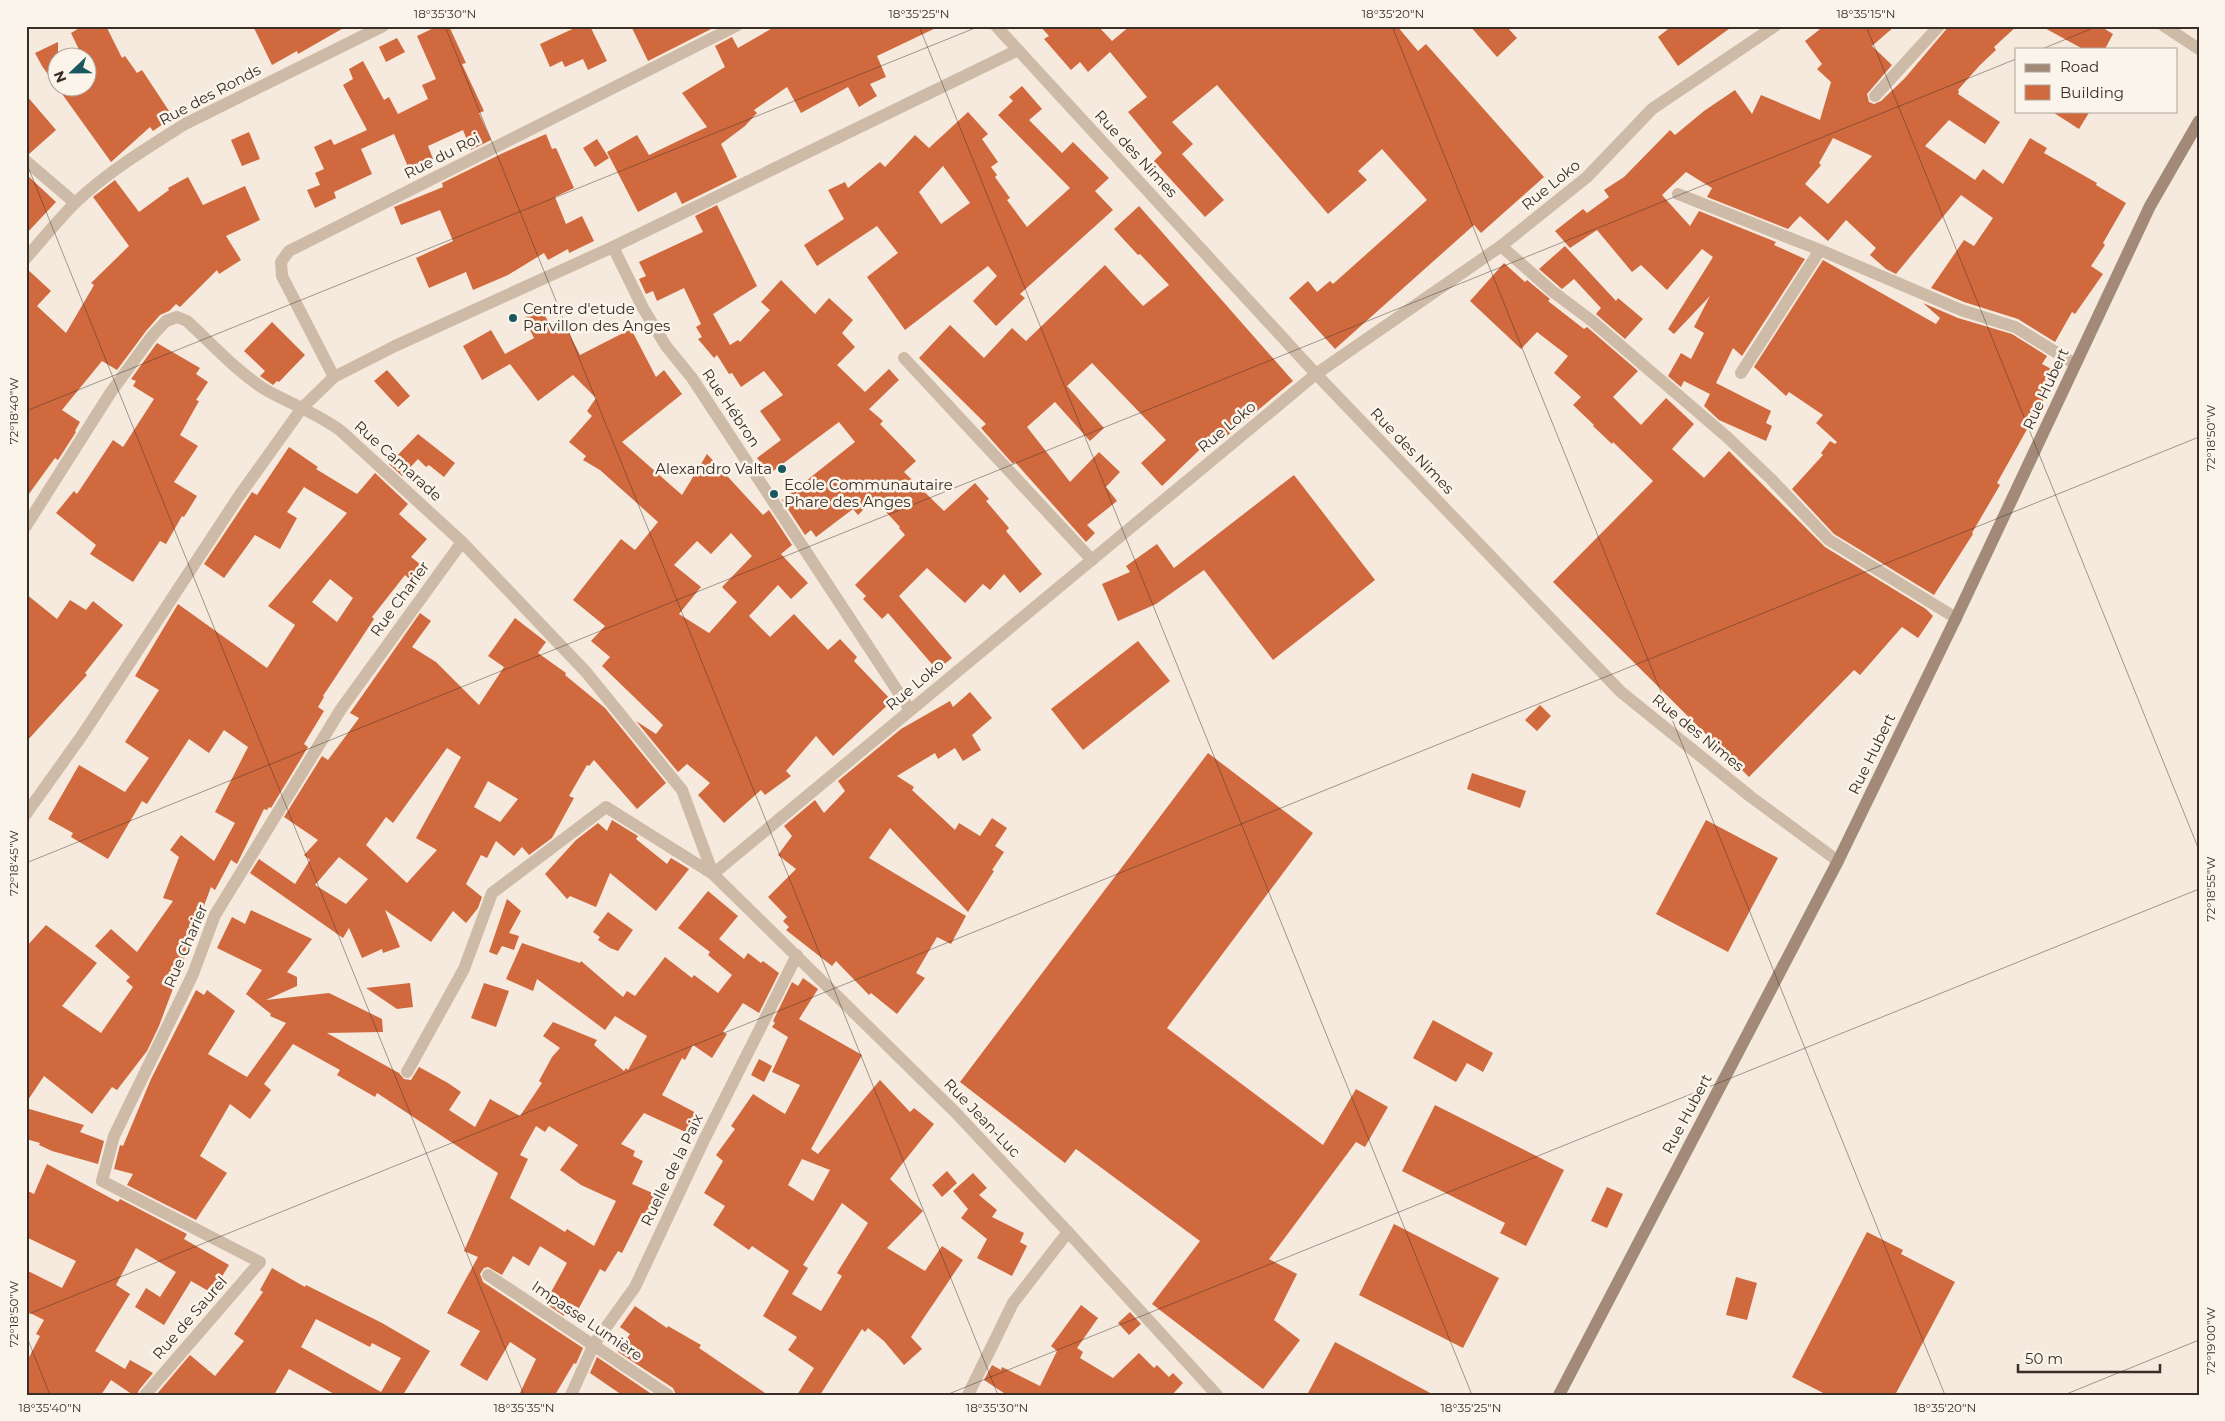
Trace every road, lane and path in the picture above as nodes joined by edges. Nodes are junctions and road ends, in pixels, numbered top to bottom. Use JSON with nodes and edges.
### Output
{"nodes":[{"id":1,"x":383,"y":26,"type":"edge"},
{"id":2,"x":736,"y":26,"type":"edge"},
{"id":3,"x":996,"y":26,"type":"edge"},
{"id":4,"x":1775,"y":26,"type":"edge"},
{"id":5,"x":1939,"y":26,"type":"edge"},
{"id":6,"x":2164,"y":26,"type":"edge"},
{"id":7,"x":2199,"y":49,"type":"edge"},
{"id":8,"x":1018,"y":50,"type":"junction"},
{"id":9,"x":1875,"y":96,"type":"dead end"},
{"id":10,"x":2199,"y":120,"type":"edge"},
{"id":11,"x":26,"y":161,"type":"edge"},
{"id":12,"x":1678,"y":194,"type":"dead end"},
{"id":13,"x":75,"y":203,"type":"junction"},
{"id":14,"x":1501,"y":246,"type":"junction"},
{"id":15,"x":613,"y":247,"type":"junction"},
{"id":16,"x":1820,"y":250,"type":"junction"},
{"id":17,"x":26,"y":258,"type":"edge"},
{"id":18,"x":904,"y":358,"type":"dead end"},
{"id":19,"x":2075,"y":364,"type":"junction"},
{"id":20,"x":1742,"y":373,"type":"dead end"},
{"id":21,"x":1316,"y":374,"type":"junction"},
{"id":22,"x":334,"y":377,"type":"junction"},
{"id":23,"x":302,"y":408,"type":"junction"},
{"id":24,"x":26,"y":526,"type":"edge"},
{"id":25,"x":462,"y":542,"type":"junction"},
{"id":26,"x":1092,"y":560,"type":"junction"},
{"id":27,"x":1956,"y":618,"type":"junction"},
{"id":28,"x":910,"y":710,"type":"junction"},
{"id":29,"x":26,"y":814,"type":"edge"},
{"id":30,"x":1838,"y":861,"type":"junction"},
{"id":31,"x":713,"y":874,"type":"junction"},
{"id":32,"x":797,"y":956,"type":"junction"},
{"id":33,"x":407,"y":1072,"type":"dead end"},
{"id":34,"x":1068,"y":1232,"type":"junction"},
{"id":35,"x":260,"y":1262,"type":"joint"},
{"id":36,"x":488,"y":1275,"type":"dead end"},
{"id":37,"x":594,"y":1344,"type":"junction"},
{"id":38,"x":146,"y":1395,"type":"edge"},
{"id":39,"x":571,"y":1395,"type":"edge"},
{"id":40,"x":668,"y":1395,"type":"edge"},
{"id":41,"x":968,"y":1395,"type":"edge"},
{"id":42,"x":1216,"y":1395,"type":"edge"},
{"id":43,"x":1559,"y":1395,"type":"edge"}],
"edges":[{"from":1,"to":13,"type":"street","name":"Rue des Ronds"},
{"from":2,"to":22,"type":"street","name":"Rue du Roi"},
{"from":3,"to":8,"type":"street","name":"Rue des Nimes"},
{"from":4,"to":14,"type":"street","name":"Rue Loko"},
{"from":5,"to":9,"type":"street"},
{"from":6,"to":7,"type":"street"},
{"from":8,"to":15,"type":"street"},
{"from":8,"to":21,"type":"street","name":"Rue des Nimes"},
{"from":10,"to":19,"type":"street","name":"Rue Hubert"},
{"from":11,"to":13,"type":"street"},
{"from":12,"to":16,"type":"street"},
{"from":13,"to":17,"type":"street","name":"Rue des Ronds"},
{"from":14,"to":21,"type":"street","name":"Rue Loko"},
{"from":14,"to":27,"type":"street"},
{"from":15,"to":22,"type":"street"},
{"from":15,"to":28,"type":"street","name":"Rue Hébron"},
{"from":16,"to":19,"type":"street"},
{"from":16,"to":20,"type":"street"},
{"from":18,"to":26,"type":"street"},
{"from":19,"to":27,"type":"street","name":"Rue Hubert"},
{"from":21,"to":26,"type":"street","name":"Rue Loko"},
{"from":21,"to":30,"type":"street","name":"Rue des Nimes"},
{"from":22,"to":23,"type":"street"},
{"from":23,"to":24,"type":"street","name":"Rue Camarade"},
{"from":23,"to":25,"type":"street","name":"Rue Camarade"},
{"from":23,"to":29,"type":"street"},
{"from":25,"to":31,"type":"street","name":"Rue Camarade"},
{"from":25,"to":35,"type":"street","name":"Rue Charier"},
{"from":26,"to":28,"type":"street","name":"Rue Loko"},
{"from":27,"to":30,"type":"street","name":"Rue Hubert"},
{"from":28,"to":31,"type":"street","name":"Rue Loko"},
{"from":30,"to":43,"type":"street","name":"Rue Hubert"},
{"from":31,"to":32,"type":"street","name":"Rue Jean-Luc"},
{"from":31,"to":33,"type":"street"},
{"from":32,"to":34,"type":"street","name":"Rue Jean-Luc"},
{"from":32,"to":37,"type":"street","name":"Ruelle de la Paix"},
{"from":34,"to":41,"type":"street"},
{"from":34,"to":42,"type":"street","name":"Rue Jean-Luc"},
{"from":35,"to":38,"type":"street","name":"Rue de Saurel"},
{"from":36,"to":37,"type":"street","name":"Impasse Lumière"},
{"from":37,"to":39,"type":"street","name":"Ruelle de la Paix"},
{"from":37,"to":40,"type":"street","name":"Impasse Lumière"}]}
